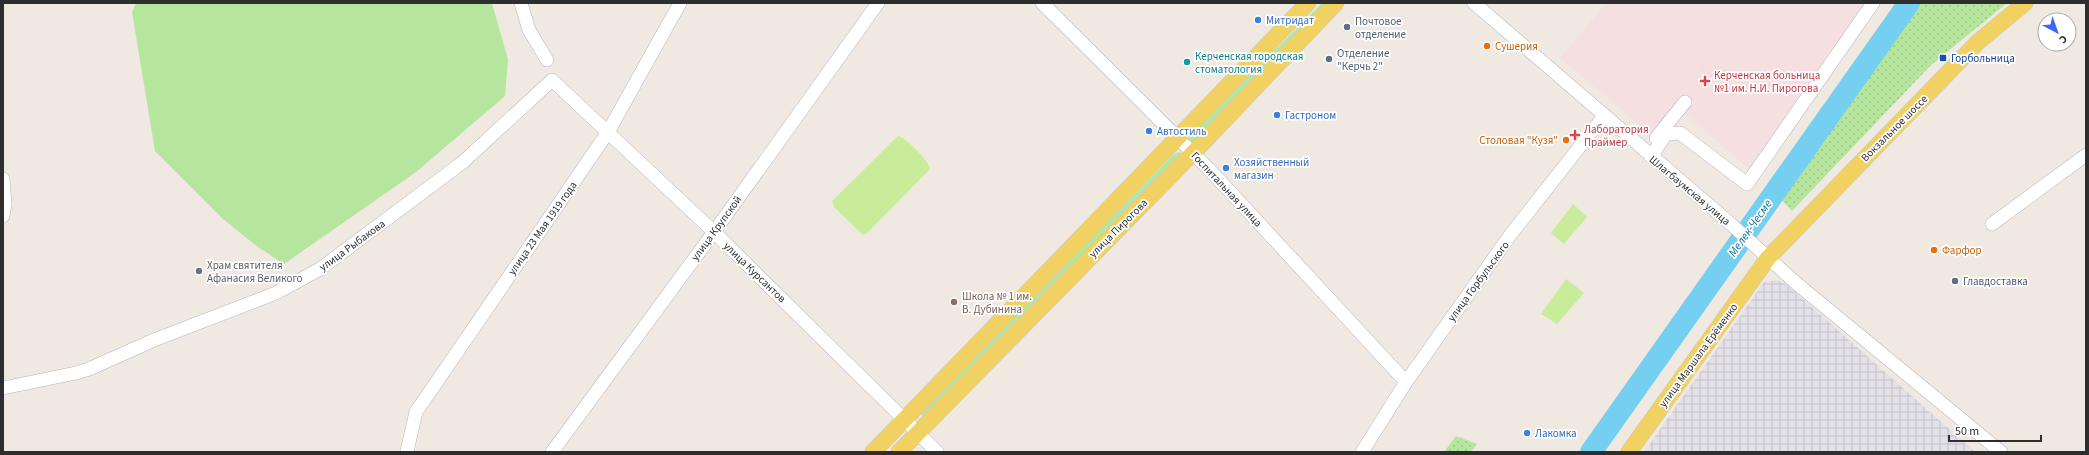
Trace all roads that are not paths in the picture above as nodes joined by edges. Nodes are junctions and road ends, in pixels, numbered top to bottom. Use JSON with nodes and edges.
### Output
{"nodes":[{"id":1,"x":521,"y":3,"type":"edge"},
{"id":2,"x":680,"y":3,"type":"edge"},
{"id":3,"x":878,"y":3,"type":"edge"},
{"id":4,"x":1042,"y":3,"type":"edge"},
{"id":5,"x":1308,"y":3,"type":"edge"},
{"id":6,"x":1336,"y":3,"type":"edge"},
{"id":7,"x":1474,"y":3,"type":"edge"},
{"id":8,"x":1873,"y":3,"type":"edge"},
{"id":9,"x":2025,"y":3,"type":"edge"},
{"id":10,"x":547,"y":60,"type":"dead end"},
{"id":11,"x":552,"y":80,"type":"joint"},
{"id":12,"x":1685,"y":102,"type":"dead end"},
{"id":13,"x":1604,"y":116,"type":"junction"},
{"id":14,"x":608,"y":132,"type":"junction"},
{"id":15,"x":1664,"y":132,"type":"junction"},
{"id":16,"x":1178,"y":138,"type":"junction"},
{"id":17,"x":1193,"y":153,"type":"junction"},
{"id":18,"x":1648,"y":154,"type":"junction"},
{"id":19,"x":2086,"y":155,"type":"edge"},
{"id":20,"x":3,"y":179,"type":"edge"},
{"id":21,"x":3,"y":216,"type":"edge"},
{"id":22,"x":1992,"y":224,"type":"dead end"},
{"id":23,"x":714,"y":232,"type":"junction"},
{"id":24,"x":1763,"y":253,"type":"junction"},
{"id":25,"x":1406,"y":382,"type":"junction"},
{"id":26,"x":3,"y":388,"type":"edge"},
{"id":27,"x":904,"y":419,"type":"junction"},
{"id":28,"x":917,"y":432,"type":"junction"},
{"id":29,"x":407,"y":451,"type":"dead end"},
{"id":30,"x":552,"y":452,"type":"edge"},
{"id":31,"x":873,"y":452,"type":"edge"},
{"id":32,"x":899,"y":452,"type":"edge"},
{"id":33,"x":937,"y":452,"type":"edge"},
{"id":34,"x":1362,"y":452,"type":"edge"},
{"id":35,"x":1629,"y":452,"type":"edge"},
{"id":36,"x":2001,"y":452,"type":"edge"}],
"edges":[{"from":1,"to":10,"type":"street"},
{"from":2,"to":14,"type":"street","name":"улица 23 Мая 1919 года"},
{"from":3,"to":23,"type":"street","name":"улица Крупской"},
{"from":4,"to":16,"type":"street","name":"Госпитальная улица"},
{"from":5,"to":16,"type":"main road","name":"улица Пирогова"},
{"from":6,"to":17,"type":"main road","name":"улица Пирогова"},
{"from":7,"to":13,"type":"street","name":"Шлагбаумская улица"},
{"from":8,"to":15,"type":"street"},
{"from":9,"to":24,"type":"main road","name":"Вокзальное шоссе"},
{"from":11,"to":14,"type":"street","name":"улица Курсантов"},
{"from":11,"to":26,"type":"street","name":"улица Рыбакова"},
{"from":12,"to":15,"type":"street"},
{"from":13,"to":18,"type":"street","name":"Шлагбаумская улица"},
{"from":13,"to":25,"type":"street","name":"улица Горбульского"},
{"from":14,"to":23,"type":"street","name":"улица Курсантов"},
{"from":14,"to":29,"type":"street","name":"улица 23 Мая 1919 года"},
{"from":15,"to":18,"type":"street"},
{"from":16,"to":17,"type":"street","name":"Госпитальная улица"},
{"from":16,"to":27,"type":"main road","name":"улица Пирогова"},
{"from":17,"to":25,"type":"street","name":"Госпитальная улица"},
{"from":17,"to":28,"type":"main road","name":"улица Пирогова"},
{"from":18,"to":24,"type":"street","name":"Шлагбаумская улица"},
{"from":19,"to":22,"type":"street"},
{"from":20,"to":21,"type":"street"},
{"from":23,"to":27,"type":"street","name":"улица Курсантов"},
{"from":23,"to":30,"type":"street","name":"улица Крупской"},
{"from":24,"to":35,"type":"main road","name":"улица Маршала Ерёменко"},
{"from":24,"to":36,"type":"street","name":"Шлагбаумская улица"},
{"from":25,"to":34,"type":"street","name":"улица Горбульского"},
{"from":27,"to":28,"type":"street","name":"улица Курсантов"},
{"from":27,"to":31,"type":"main road","name":"улица Пирогова"},
{"from":28,"to":32,"type":"main road","name":"улица Пирогова"},
{"from":28,"to":33,"type":"street","name":"улица Курсантов"}]}
